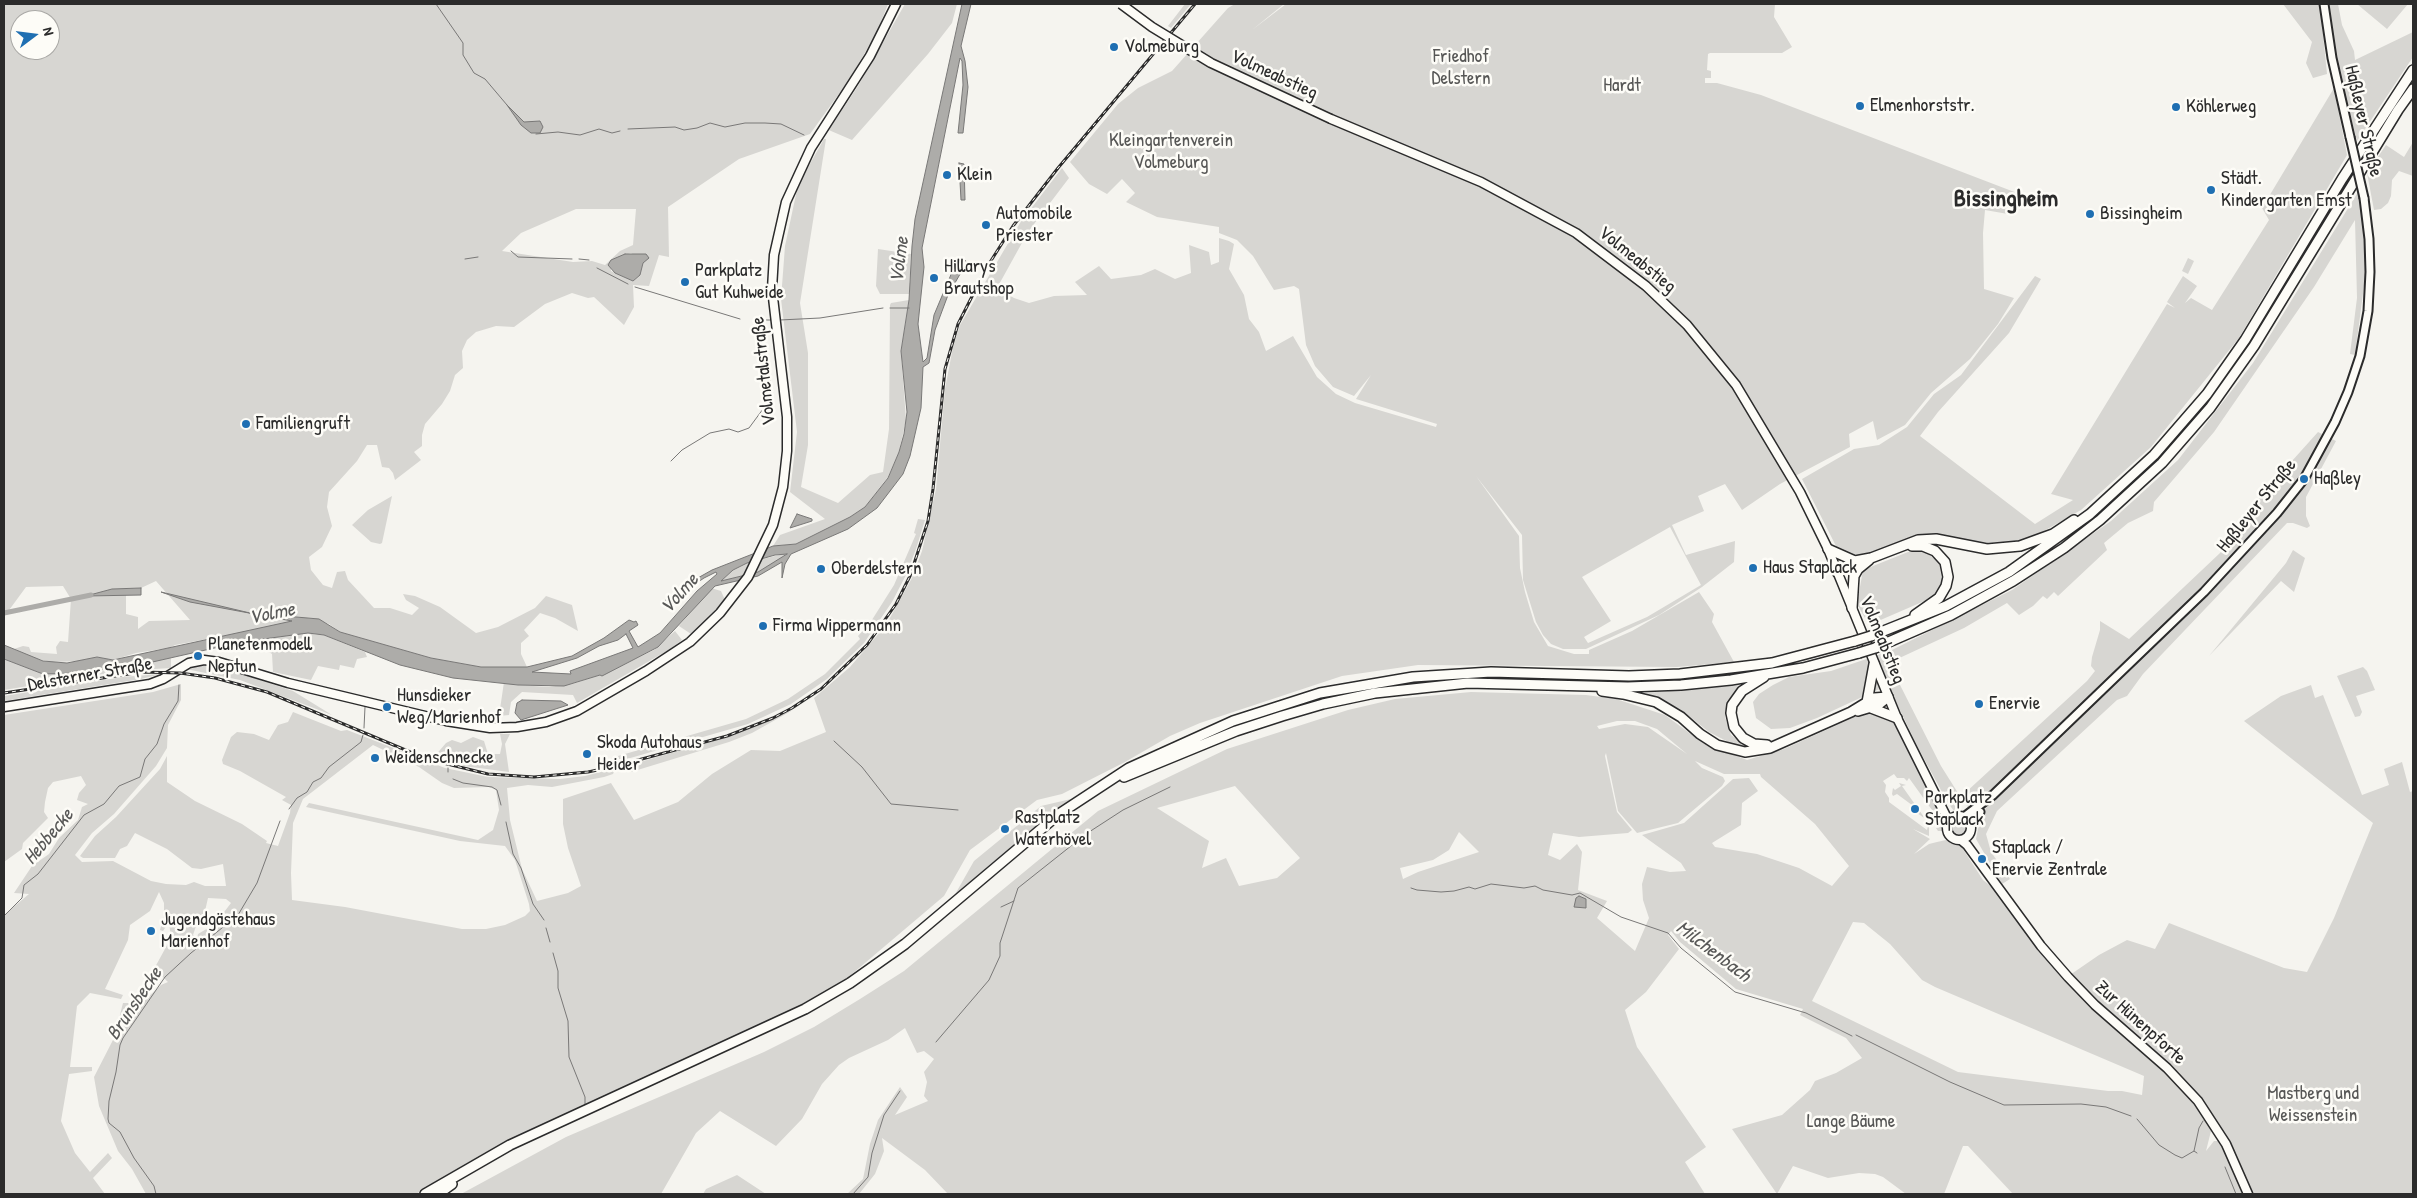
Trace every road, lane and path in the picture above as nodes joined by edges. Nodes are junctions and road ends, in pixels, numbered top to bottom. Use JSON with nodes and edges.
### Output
{"nodes":[{"id":1,"x":896,"y":4,"type":"edge"},
{"id":2,"x":1121,"y":4,"type":"edge"},
{"id":3,"x":2324,"y":4,"type":"edge"},
{"id":4,"x":2413,"y":70,"type":"edge"},
{"id":5,"x":2413,"y":89,"type":"edge"},
{"id":6,"x":2090,"y":514,"type":"junction"},
{"id":7,"x":1902,"y":546,"type":"junction"},
{"id":8,"x":1828,"y":549,"type":"junction"},
{"id":9,"x":1856,"y":565,"type":"junction"},
{"id":10,"x":1837,"y":572,"type":"junction"},
{"id":11,"x":748,"y":578,"type":"joint"},
{"id":12,"x":1852,"y":608,"type":"junction"},
{"id":13,"x":1902,"y":625,"type":"junction"},
{"id":14,"x":1874,"y":664,"type":"junction"},
{"id":15,"x":1769,"y":674,"type":"junction"},
{"id":16,"x":1574,"y":685,"type":"junction"},
{"id":17,"x":1888,"y":697,"type":"junction"},
{"id":18,"x":1869,"y":705,"type":"junction"},
{"id":19,"x":4,"y":706,"type":"edge"},
{"id":20,"x":1897,"y":718,"type":"junction"},
{"id":21,"x":1778,"y":744,"type":"junction"},
{"id":22,"x":1184,"y":747,"type":"junction"},
{"id":23,"x":1918,"y":760,"type":"junction"},
{"id":24,"x":1993,"y":795,"type":"junction"},
{"id":25,"x":1961,"y":817,"type":"junction"},
{"id":26,"x":1949,"y":822,"type":"junction"},
{"id":27,"x":1970,"y":830,"type":"junction"},
{"id":28,"x":1961,"y":840,"type":"junction"},
{"id":29,"x":1997,"y":884,"type":"junction"},
{"id":30,"x":511,"y":1147,"type":"junction"},
{"id":31,"x":425,"y":1194,"type":"edge"},
{"id":32,"x":438,"y":1194,"type":"edge"},
{"id":33,"x":2248,"y":1194,"type":"edge"}],
"edges":[{"from":1,"to":11,"type":"main road","name":"Volmetalstraße"},
{"from":2,"to":8,"type":"main road","name":"Volmeabstieg","bridge":true},
{"from":3,"to":24,"type":"main road","name":"Haßleyer Straße","bridge":true},
{"from":4,"to":6,"type":"highway"},
{"from":5,"to":15,"type":"highway","bridge":true},
{"from":6,"to":7,"type":"highway"},
{"from":6,"to":13,"type":"highway"},
{"from":7,"to":9,"type":"highway"},
{"from":7,"to":13,"type":"highway"},
{"from":8,"to":9,"type":"highway"},
{"from":8,"to":10,"type":"main road","name":"Volmeabstieg"},
{"from":9,"to":10,"type":"highway"},
{"from":9,"to":12,"type":"highway"},
{"from":10,"to":12,"type":"main road","name":"Volmeabstieg"},
{"from":11,"to":19,"type":"main road","name":"Delsterner Straße"},
{"from":12,"to":14,"type":"main road","name":"Volmeabstieg"},
{"from":13,"to":22,"type":"highway","bridge":true},
{"from":14,"to":17,"type":"main road","name":"Volmeabstieg"},
{"from":14,"to":18,"type":"highway"},
{"from":15,"to":16,"type":"highway"},
{"from":15,"to":21,"type":"highway"},
{"from":16,"to":21,"type":"highway"},
{"from":16,"to":22,"type":"highway"},
{"from":17,"to":18,"type":"highway"},
{"from":17,"to":20,"type":"main road","name":"Volmeabstieg"},
{"from":18,"to":20,"type":"highway"},
{"from":18,"to":21,"type":"highway"},
{"from":20,"to":23,"type":"main road","name":"Volmeabstieg"},
{"from":22,"to":30,"type":"highway"},
{"from":23,"to":25,"type":"main road","name":"Volmeabstieg"},
{"from":23,"to":26,"type":"main road","name":"Volmeabstieg"},
{"from":24,"to":25,"type":"main road","name":"Haßleyer Straße"},
{"from":24,"to":27,"type":"main road","name":"Haßleyer Straße"},
{"from":25,"to":26,"type":"main road"},
{"from":25,"to":27,"type":"main road"},
{"from":26,"to":28,"type":"main road"},
{"from":27,"to":28,"type":"main road"},
{"from":27,"to":29,"type":"main road","name":"Zur Hünenpforte"},
{"from":28,"to":29,"type":"main road","name":"Zur Hünenpforte"},
{"from":29,"to":33,"type":"main road","name":"Zur Hünenpforte"},
{"from":30,"to":31,"type":"highway"},
{"from":30,"to":32,"type":"highway"}]}
